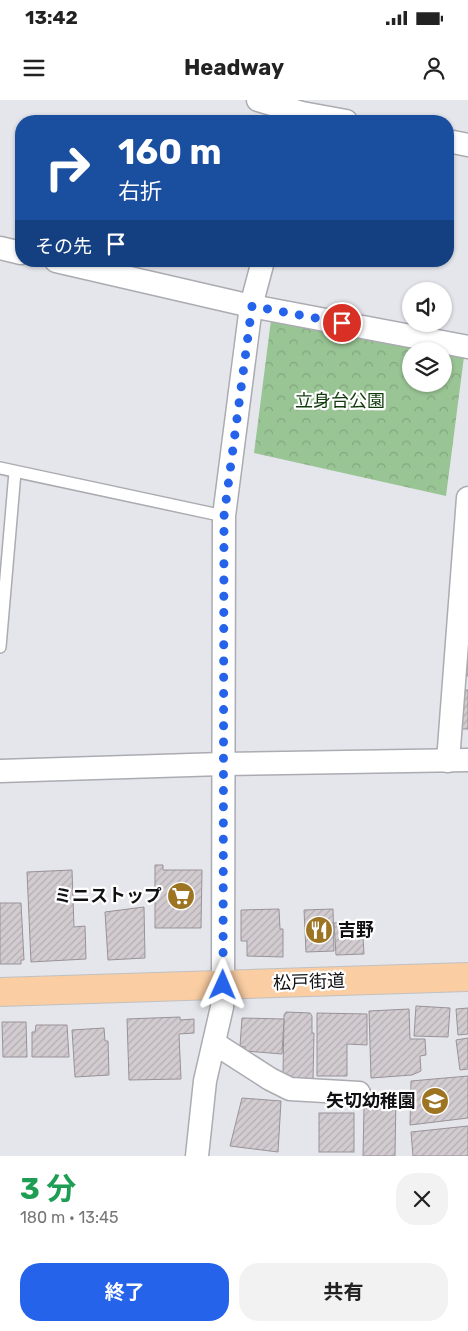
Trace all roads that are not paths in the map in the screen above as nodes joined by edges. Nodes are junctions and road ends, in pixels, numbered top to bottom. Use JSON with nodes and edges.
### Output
{"nodes":[{"id":1,"x":258,"y":100,"type":"edge"},
{"id":2,"x":302,"y":111,"type":"edge"},
{"id":3,"x":320,"y":115,"type":"edge"},
{"id":4,"x":454,"y":142,"type":"edge"},
{"id":5,"x":468,"y":145,"type":"edge"},
{"id":6,"x":0,"y":248,"type":"edge"},
{"id":7,"x":15,"y":252,"type":"edge"},
{"id":8,"x":82,"y":267,"type":"edge"},
{"id":9,"x":262,"y":267,"type":"edge"},
{"id":10,"x":252,"y":306,"type":"junction"},
{"id":11,"x":468,"y":347,"type":"edge"},
{"id":12,"x":0,"y":468,"type":"edge"},
{"id":13,"x":15,"y":472,"type":"junction"},
{"id":14,"x":468,"y":498,"type":"edge"},
{"id":15,"x":224,"y":516,"type":"junction"},
{"id":16,"x":0,"y":647,"type":"edge"},
{"id":17,"x":458,"y":761,"type":"edge"},
{"id":18,"x":222,"y":764,"type":"junction"},
{"id":19,"x":0,"y":771,"type":"edge"},
{"id":20,"x":468,"y":977,"type":"edge"},
{"id":21,"x":223,"y":985,"type":"junction"},
{"id":22,"x":0,"y":992,"type":"edge"},
{"id":23,"x":214,"y":1043,"type":"junction"},
{"id":24,"x":359,"y":1093,"type":"dead end"},
{"id":25,"x":197,"y":1156,"type":"edge"}],
"edges":[{"from":1,"to":2,"type":"street"},
{"from":2,"to":3,"type":"street"},
{"from":4,"to":5,"type":"street"},
{"from":6,"to":7,"type":"street"},
{"from":8,"to":10,"type":"street"},
{"from":9,"to":10,"type":"street"},
{"from":10,"to":11,"type":"street"},
{"from":10,"to":15,"type":"street"},
{"from":12,"to":13,"type":"lane"},
{"from":13,"to":15,"type":"lane"},
{"from":13,"to":16,"type":"lane"},
{"from":14,"to":17,"type":"street"},
{"from":15,"to":18,"type":"street"},
{"from":17,"to":18,"type":"street"},
{"from":18,"to":19,"type":"street"},
{"from":18,"to":21,"type":"street"},
{"from":20,"to":21,"type":"main road","name":"松戸街道"},
{"from":21,"to":22,"type":"main road","name":"松戸街道"},
{"from":21,"to":23,"type":"street"},
{"from":23,"to":24,"type":"street"},
{"from":23,"to":25,"type":"street"}]}
